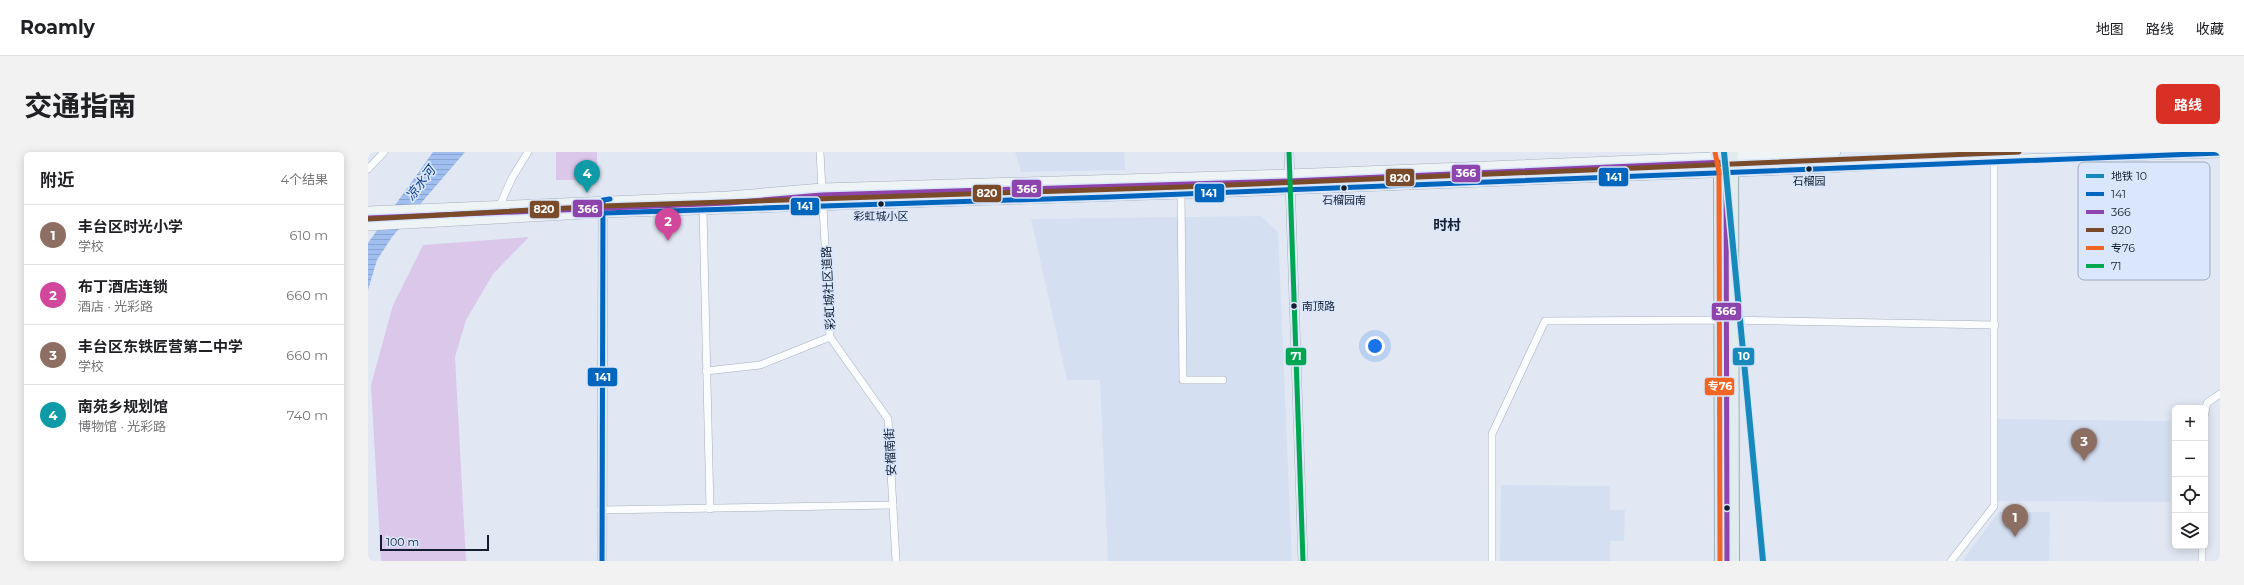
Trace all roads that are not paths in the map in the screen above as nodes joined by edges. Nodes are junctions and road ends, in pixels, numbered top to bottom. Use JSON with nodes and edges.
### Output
{"nodes":[{"id":1,"x":384,"y":152,"type":"edge"},
{"id":2,"x":528,"y":152,"type":"edge"},
{"id":3,"x":820,"y":152,"type":"edge"},
{"id":4,"x":1289,"y":152,"type":"edge"},
{"id":5,"x":1836,"y":152,"type":"edge"},
{"id":6,"x":2220,"y":153,"type":"edge"},
{"id":7,"x":1715,"y":154,"type":"edge"},
{"id":8,"x":1733,"y":154,"type":"edge"},
{"id":9,"x":1994,"y":156,"type":"edge"},
{"id":10,"x":368,"y":169,"type":"edge"},
{"id":11,"x":1733,"y":171,"type":"junction"},
{"id":12,"x":1719,"y":172,"type":"junction"},
{"id":13,"x":1289,"y":174,"type":"junction"},
{"id":14,"x":822,"y":188,"type":"junction"},
{"id":15,"x":1290,"y":190,"type":"junction"},
{"id":16,"x":1181,"y":194,"type":"junction"},
{"id":17,"x":603,"y":200,"type":"junction"},
{"id":18,"x":500,"y":205,"type":"junction"},
{"id":19,"x":823,"y":206,"type":"junction"},
{"id":20,"x":703,"y":210,"type":"junction"},
{"id":21,"x":368,"y":211,"type":"edge"},
{"id":22,"x":603,"y":213,"type":"junction"},
{"id":23,"x":368,"y":226,"type":"edge"},
{"id":24,"x":1719,"y":320,"type":"junction"},
{"id":25,"x":1732,"y":320,"type":"junction"},
{"id":26,"x":1994,"y":325,"type":"junction"},
{"id":27,"x":830,"y":337,"type":"junction"},
{"id":28,"x":706,"y":371,"type":"junction"},
{"id":29,"x":1223,"y":380,"type":"dead end"},
{"id":30,"x":2220,"y":394,"type":"edge"},
{"id":31,"x":2207,"y":405,"type":"edge"},
{"id":32,"x":893,"y":505,"type":"junction"},
{"id":33,"x":710,"y":509,"type":"junction"},
{"id":34,"x":601,"y":510,"type":"junction"},
{"id":35,"x":2202,"y":549,"type":"edge"},
{"id":36,"x":602,"y":561,"type":"edge"},
{"id":37,"x":896,"y":561,"type":"edge"},
{"id":38,"x":1303,"y":561,"type":"edge"},
{"id":39,"x":1492,"y":561,"type":"edge"},
{"id":40,"x":1720,"y":561,"type":"edge"},
{"id":41,"x":1734,"y":561,"type":"edge"},
{"id":42,"x":1951,"y":561,"type":"edge"},
{"id":43,"x":2202,"y":561,"type":"edge"}],
"edges":[{"from":1,"to":10,"type":"street"},
{"from":2,"to":18,"type":"street"},
{"from":3,"to":14,"type":"street","name":"彩虹城社区道路"},
{"from":4,"to":13,"type":"main road"},
{"from":5,"to":8,"type":"main road"},
{"from":6,"to":9,"type":"main road"},
{"from":7,"to":8,"type":"main road"},
{"from":7,"to":12,"type":"main road"},
{"from":7,"to":13,"type":"main road"},
{"from":8,"to":11,"type":"main road"},
{"from":9,"to":11,"type":"main road"},
{"from":9,"to":26,"type":"street"},
{"from":11,"to":12,"type":"main road"},
{"from":11,"to":25,"type":"main road"},
{"from":12,"to":15,"type":"main road"},
{"from":12,"to":24,"type":"main road"},
{"from":13,"to":14,"type":"main road"},
{"from":13,"to":15,"type":"main road"},
{"from":14,"to":17,"type":"main road"},
{"from":14,"to":19,"type":"street","name":"彩虹城社区道路"},
{"from":15,"to":16,"type":"main road"},
{"from":15,"to":38,"type":"main road"},
{"from":16,"to":19,"type":"main road"},
{"from":16,"to":29,"type":"street"},
{"from":17,"to":18,"type":"main road"},
{"from":17,"to":22,"type":"main road"},
{"from":18,"to":21,"type":"main road"},
{"from":19,"to":20,"type":"main road"},
{"from":19,"to":27,"type":"street","name":"彩虹城社区道路"},
{"from":20,"to":22,"type":"main road"},
{"from":20,"to":28,"type":"street"},
{"from":22,"to":23,"type":"main road"},
{"from":22,"to":34,"type":"main road"},
{"from":24,"to":25,"type":"street"},
{"from":24,"to":39,"type":"street"},
{"from":24,"to":40,"type":"main road"},
{"from":25,"to":26,"type":"street"},
{"from":25,"to":41,"type":"main road"},
{"from":26,"to":42,"type":"street"},
{"from":27,"to":28,"type":"street","name":"彩虹城社区道路"},
{"from":27,"to":32,"type":"street","name":"安榴南街"},
{"from":28,"to":33,"type":"street"},
{"from":30,"to":31,"type":"street"},
{"from":32,"to":33,"type":"street"},
{"from":32,"to":37,"type":"street","name":"安榴南街"},
{"from":33,"to":34,"type":"street"},
{"from":34,"to":36,"type":"main road"},
{"from":35,"to":43,"type":"street"}]}
